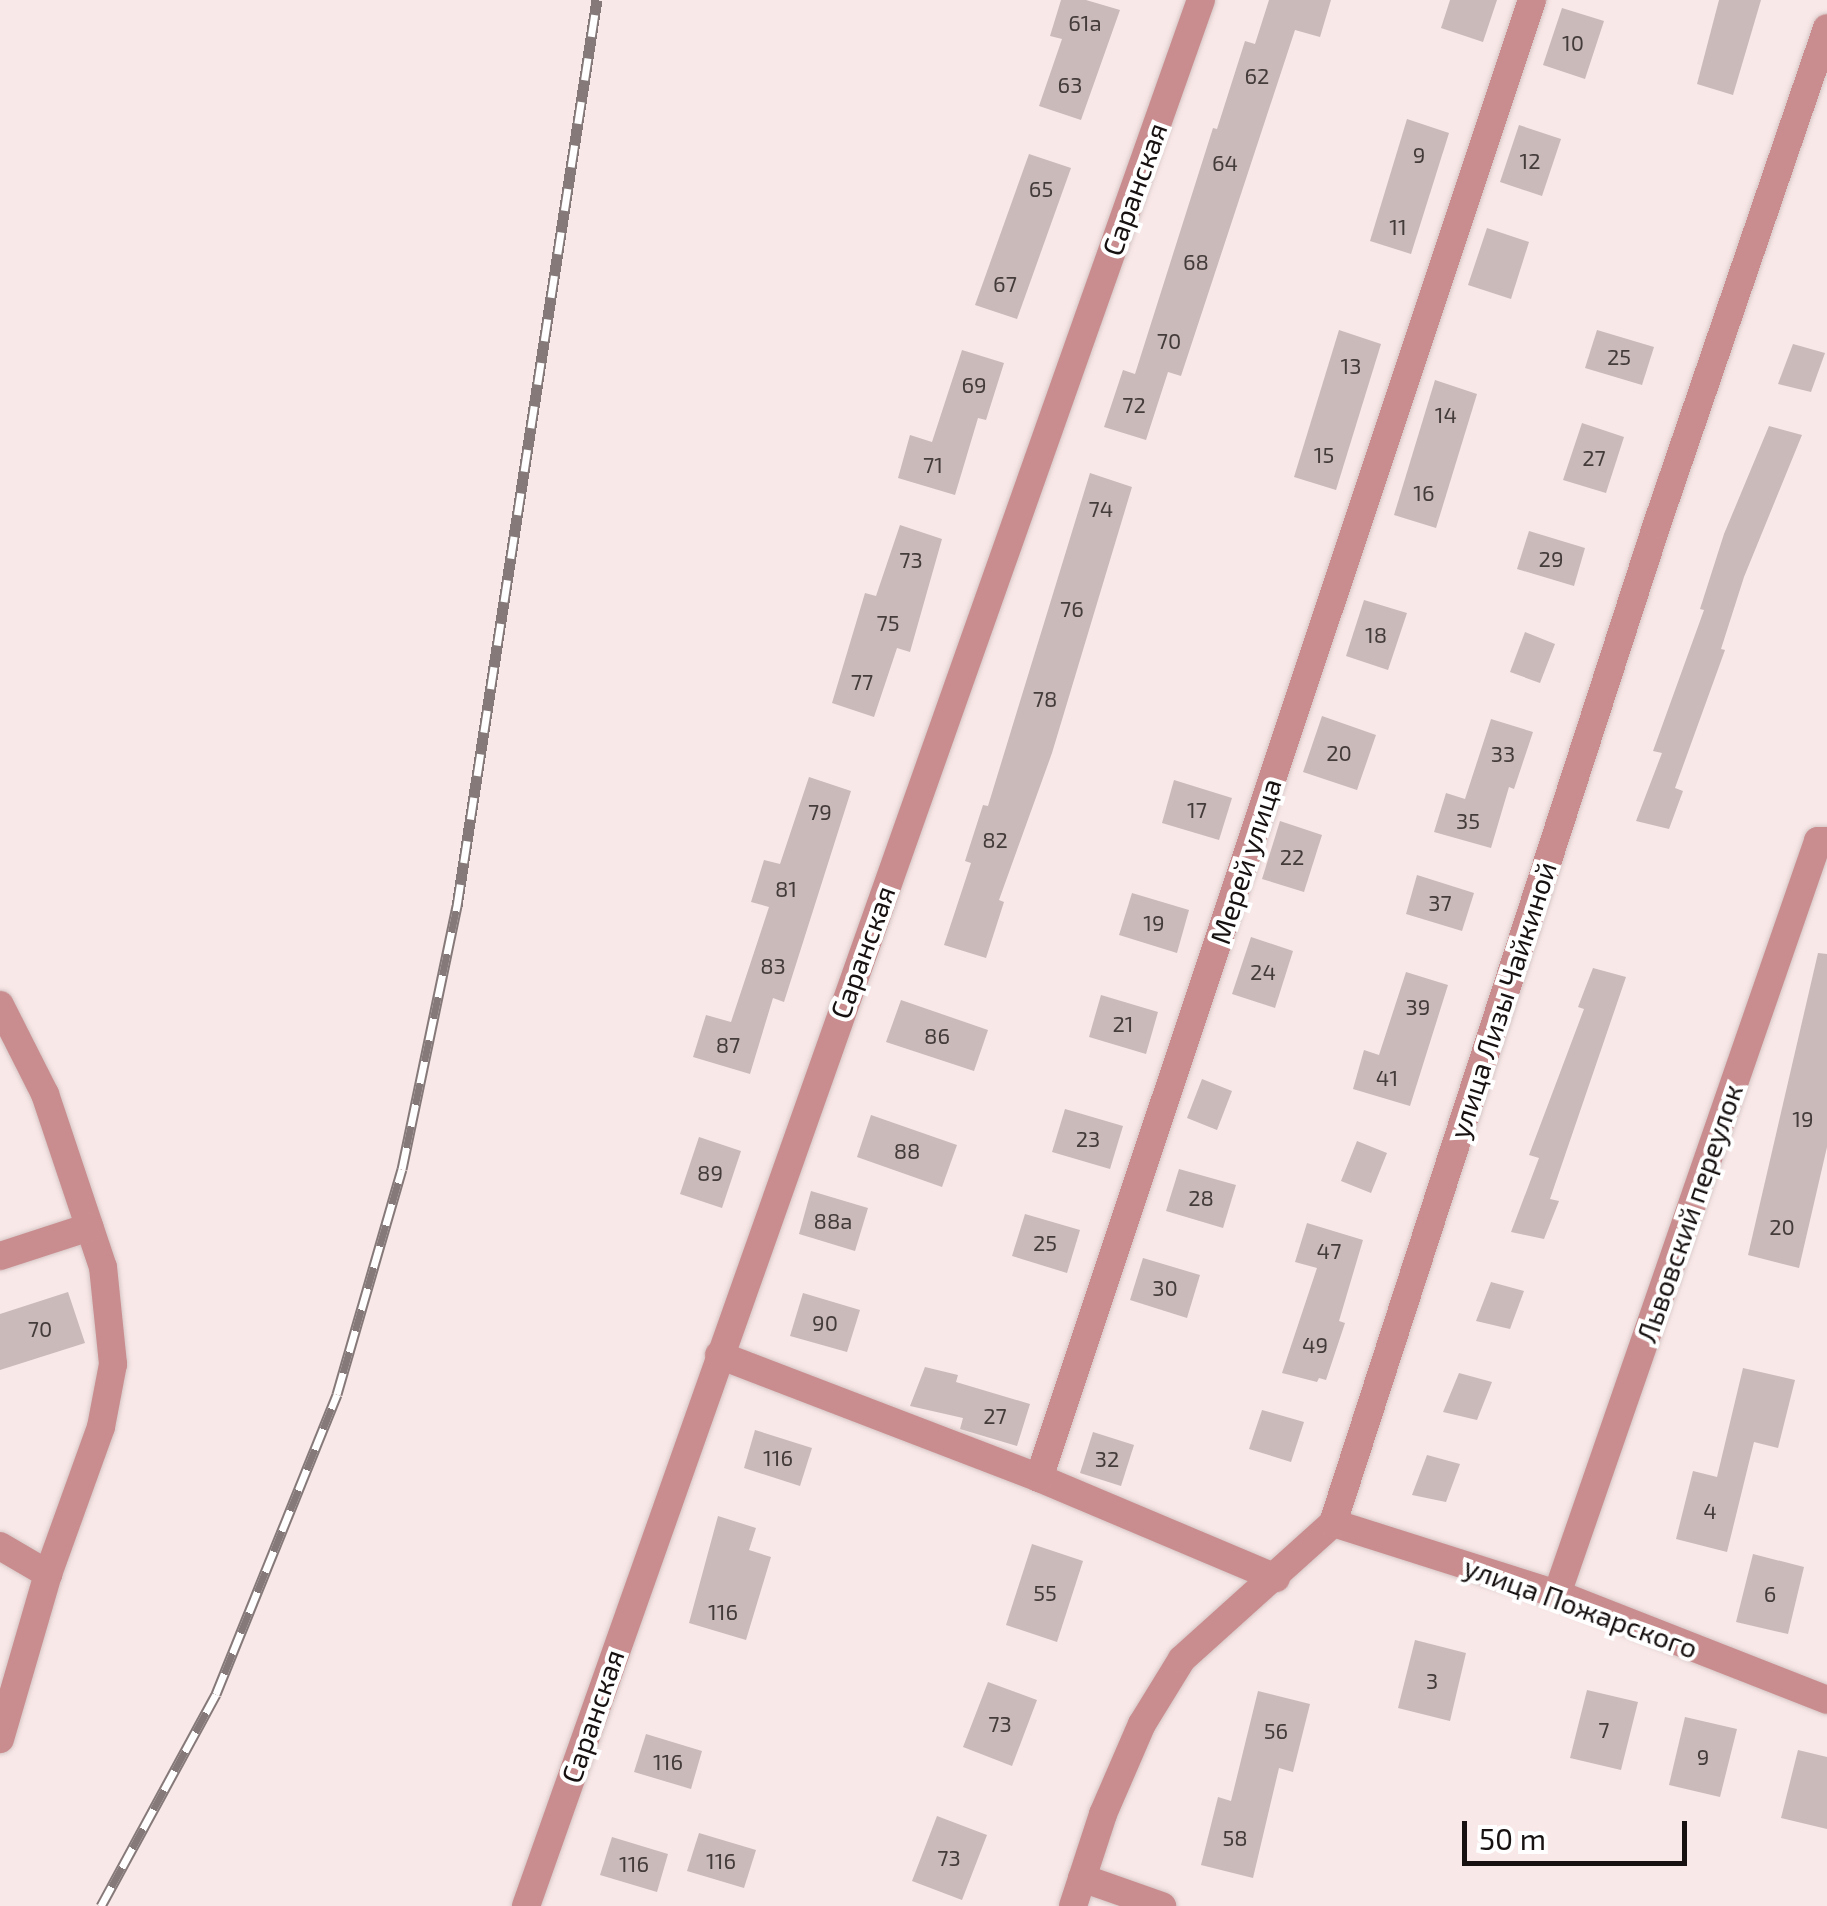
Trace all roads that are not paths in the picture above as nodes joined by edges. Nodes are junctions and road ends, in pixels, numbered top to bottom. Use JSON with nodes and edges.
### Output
{"nodes":[{"id":1,"x":1201,"y":0,"type":"edge"},
{"id":2,"x":1532,"y":0,"type":"edge"},
{"id":3,"x":1827,"y":28,"type":"edge"},
{"id":4,"x":1827,"y":841,"type":"edge"},
{"id":5,"x":0,"y":1005,"type":"edge"},
{"id":6,"x":12,"y":1055,"type":"edge"},
{"id":7,"x":90,"y":1227,"type":"junction"},
{"id":8,"x":0,"y":1256,"type":"edge"},
{"id":9,"x":718,"y":1355,"type":"junction"},
{"id":10,"x":1039,"y":1478,"type":"junction"},
{"id":11,"x":1332,"y":1523,"type":"junction"},
{"id":12,"x":0,"y":1546,"type":"edge"},
{"id":13,"x":48,"y":1574,"type":"junction"},
{"id":14,"x":1276,"y":1578,"type":"junction"},
{"id":15,"x":1557,"y":1594,"type":"junction"},
{"id":16,"x":1827,"y":1700,"type":"edge"},
{"id":17,"x":0,"y":1739,"type":"edge"},
{"id":18,"x":1082,"y":1878,"type":"junction"},
{"id":19,"x":526,"y":1906,"type":"edge"},
{"id":20,"x":1073,"y":1906,"type":"edge"},
{"id":21,"x":1162,"y":1906,"type":"edge"}],
"edges":[{"from":1,"to":9,"type":"street","name":"Саранская"},
{"from":2,"to":10,"type":"street","name":"Мерей улица"},
{"from":3,"to":11,"type":"street","name":"улица Лизы Чайкиной"},
{"from":4,"to":15,"type":"street","name":"Львовский переулок"},
{"from":5,"to":6,"type":"street"},
{"from":6,"to":7,"type":"street"},
{"from":7,"to":8,"type":"street"},
{"from":7,"to":13,"type":"street"},
{"from":9,"to":10,"type":"street"},
{"from":9,"to":19,"type":"street","name":"Саранская"},
{"from":10,"to":14,"type":"street"},
{"from":11,"to":14,"type":"street","name":"улица Лизы Чайкиной"},
{"from":11,"to":15,"type":"street","name":"улица Пожарского"},
{"from":12,"to":13,"type":"street"},
{"from":13,"to":17,"type":"street"},
{"from":14,"to":18,"type":"street","name":"улица Лизы Чайкиной"},
{"from":15,"to":16,"type":"street","name":"улица Пожарского"},
{"from":18,"to":20,"type":"street","name":"улица Лизы Чайкиной"},
{"from":18,"to":21,"type":"street"}]}
